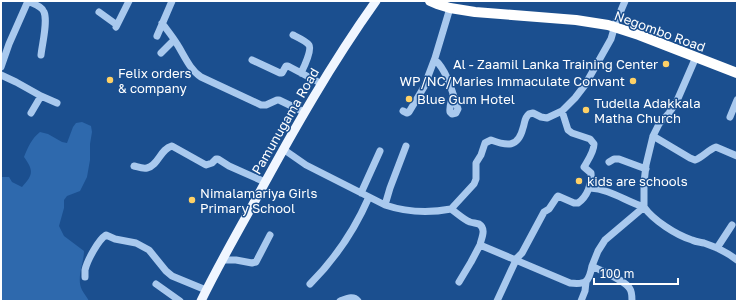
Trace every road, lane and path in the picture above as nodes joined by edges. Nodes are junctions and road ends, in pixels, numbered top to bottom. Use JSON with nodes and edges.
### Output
{"nodes":[{"id":1,"x":28,"y":1,"type":"edge"},
{"id":2,"x":129,"y":1,"type":"edge"},
{"id":3,"x":172,"y":1,"type":"edge"},
{"id":4,"x":376,"y":1,"type":"edge"},
{"id":5,"x":430,"y":1,"type":"edge"},
{"id":6,"x":626,"y":1,"type":"edge"},
{"id":7,"x":449,"y":4,"type":"edge"},
{"id":8,"x":99,"y":12,"type":"dead end"},
{"id":9,"x":162,"y":23,"type":"junction"},
{"id":10,"x":615,"y":25,"type":"junction"},
{"id":11,"x":293,"y":35,"type":"dead end"},
{"id":12,"x":157,"y":36,"type":"dead end"},
{"id":13,"x":174,"y":40,"type":"junction"},
{"id":14,"x":1,"y":42,"type":"edge"},
{"id":15,"x":9,"y":44,"type":"junction"},
{"id":16,"x":161,"y":53,"type":"dead end"},
{"id":17,"x":41,"y":55,"type":"dead end"},
{"id":18,"x":696,"y":57,"type":"junction"},
{"id":19,"x":252,"y":60,"type":"dead end"},
{"id":20,"x":435,"y":60,"type":"junction"},
{"id":21,"x":1,"y":67,"type":"edge"},
{"id":22,"x":737,"y":67,"type":"edge"},
{"id":23,"x":301,"y":73,"type":"junction"},
{"id":24,"x":737,"y":73,"type":"edge"},
{"id":25,"x":1,"y":75,"type":"edge"},
{"id":26,"x":322,"y":84,"type":"junction"},
{"id":27,"x":453,"y":94,"type":"dead end"},
{"id":28,"x":41,"y":96,"type":"junction"},
{"id":29,"x":737,"y":100,"type":"edge"},
{"id":30,"x":57,"y":103,"type":"dead end"},
{"id":31,"x":403,"y":111,"type":"dead end"},
{"id":32,"x":562,"y":111,"type":"junction"},
{"id":33,"x":304,"y":112,"type":"junction"},
{"id":34,"x":31,"y":113,"type":"dead end"},
{"id":35,"x":730,"y":117,"type":"dead end"},
{"id":36,"x":653,"y":136,"type":"junction"},
{"id":37,"x":406,"y":146,"type":"dead end"},
{"id":38,"x":283,"y":149,"type":"junction"},
{"id":39,"x":380,"y":151,"type":"dead end"},
{"id":40,"x":737,"y":156,"type":"edge"},
{"id":41,"x":609,"y":162,"type":"dead end"},
{"id":42,"x":134,"y":166,"type":"dead end"},
{"id":43,"x":646,"y":169,"type":"junction"},
{"id":44,"x":265,"y":182,"type":"junction"},
{"id":45,"x":590,"y":188,"type":"junction"},
{"id":46,"x":361,"y":193,"type":"junction"},
{"id":47,"x":369,"y":197,"type":"junction"},
{"id":48,"x":385,"y":205,"type":"junction"},
{"id":49,"x":644,"y":207,"type":"junction"},
{"id":50,"x":451,"y":209,"type":"junction"},
{"id":51,"x":732,"y":225,"type":"dead end"},
{"id":52,"x":270,"y":235,"type":"dead end"},
{"id":53,"x":480,"y":245,"type":"junction"},
{"id":54,"x":717,"y":248,"type":"junction"},
{"id":55,"x":223,"y":260,"type":"junction"},
{"id":56,"x":515,"y":260,"type":"junction"},
{"id":57,"x":737,"y":260,"type":"edge"},
{"id":58,"x":592,"y":266,"type":"junction"},
{"id":59,"x":85,"y":277,"type":"dead end"},
{"id":60,"x":459,"y":282,"type":"dead end"},
{"id":61,"x":586,"y":282,"type":"junction"},
{"id":62,"x":156,"y":284,"type":"dead end"},
{"id":63,"x":310,"y":284,"type":"dead end"},
{"id":64,"x":206,"y":290,"type":"junction"},
{"id":65,"x":180,"y":301,"type":"edge"},
{"id":66,"x":201,"y":301,"type":"edge"},
{"id":67,"x":340,"y":301,"type":"edge"},
{"id":68,"x":358,"y":301,"type":"edge"},
{"id":69,"x":497,"y":301,"type":"edge"},
{"id":70,"x":581,"y":301,"type":"edge"},
{"id":71,"x":632,"y":301,"type":"edge"}],
"edges":[{"from":1,"to":15,"type":"street"},
{"from":1,"to":17,"type":"street"},
{"from":2,"to":8,"type":"street"},
{"from":3,"to":9,"type":"street"},
{"from":4,"to":26,"type":"main road","name":"Pamunugama Road"},
{"from":5,"to":7,"type":"highway","name":"Negombo Road"},
{"from":6,"to":10,"type":"street"},
{"from":7,"to":10,"type":"highway","name":"Negombo Road"},
{"from":7,"to":20,"type":"street"},
{"from":9,"to":12,"type":"street"},
{"from":9,"to":13,"type":"street"},
{"from":10,"to":18,"type":"highway","name":"Negombo Road"},
{"from":10,"to":22,"type":"highway","name":"Negombo Road"},
{"from":10,"to":32,"type":"street"},
{"from":11,"to":23,"type":"street"},
{"from":13,"to":16,"type":"street"},
{"from":13,"to":33,"type":"street"},
{"from":14,"to":15,"type":"street"},
{"from":15,"to":21,"type":"street"},
{"from":18,"to":24,"type":"highway","name":"Negombo Road"},
{"from":18,"to":36,"type":"street"},
{"from":19,"to":23,"type":"street"},
{"from":20,"to":27,"type":"street"},
{"from":20,"to":31,"type":"street"},
{"from":23,"to":26,"type":"street"},
{"from":25,"to":28,"type":"street"},
{"from":26,"to":33,"type":"main road","name":"Pamunugama Road"},
{"from":28,"to":30,"type":"street"},
{"from":28,"to":34,"type":"street"},
{"from":29,"to":35,"type":"street"},
{"from":32,"to":45,"type":"street"},
{"from":32,"to":50,"type":"street"},
{"from":33,"to":38,"type":"main road","name":"Pamunugama Road"},
{"from":36,"to":40,"type":"street"},
{"from":36,"to":43,"type":"street"},
{"from":37,"to":48,"type":"street"},
{"from":38,"to":44,"type":"main road","name":"Pamunugama Road"},
{"from":38,"to":46,"type":"street"},
{"from":39,"to":46,"type":"street"},
{"from":41,"to":43,"type":"street"},
{"from":42,"to":44,"type":"street"},
{"from":43,"to":49,"type":"street"},
{"from":44,"to":55,"type":"main road","name":"Pamunugama Road"},
{"from":45,"to":49,"type":"street"},
{"from":45,"to":56,"type":"street"},
{"from":46,"to":47,"type":"street"},
{"from":47,"to":48,"type":"street"},
{"from":47,"to":63,"type":"street"},
{"from":48,"to":50,"type":"street"},
{"from":49,"to":54,"type":"street"},
{"from":49,"to":58,"type":"street"},
{"from":50,"to":53,"type":"street"},
{"from":51,"to":54,"type":"street"},
{"from":52,"to":55,"type":"street"},
{"from":53,"to":56,"type":"street"},
{"from":53,"to":60,"type":"street"},
{"from":54,"to":57,"type":"street"},
{"from":55,"to":64,"type":"main road","name":"Pamunugama Road"},
{"from":56,"to":61,"type":"street"},
{"from":56,"to":69,"type":"street"},
{"from":58,"to":61,"type":"street"},
{"from":58,"to":71,"type":"street"},
{"from":59,"to":64,"type":"street"},
{"from":61,"to":70,"type":"street"},
{"from":62,"to":65,"type":"street"},
{"from":64,"to":66,"type":"main road","name":"Pamunugama Road"},
{"from":67,"to":68,"type":"street"}]}
